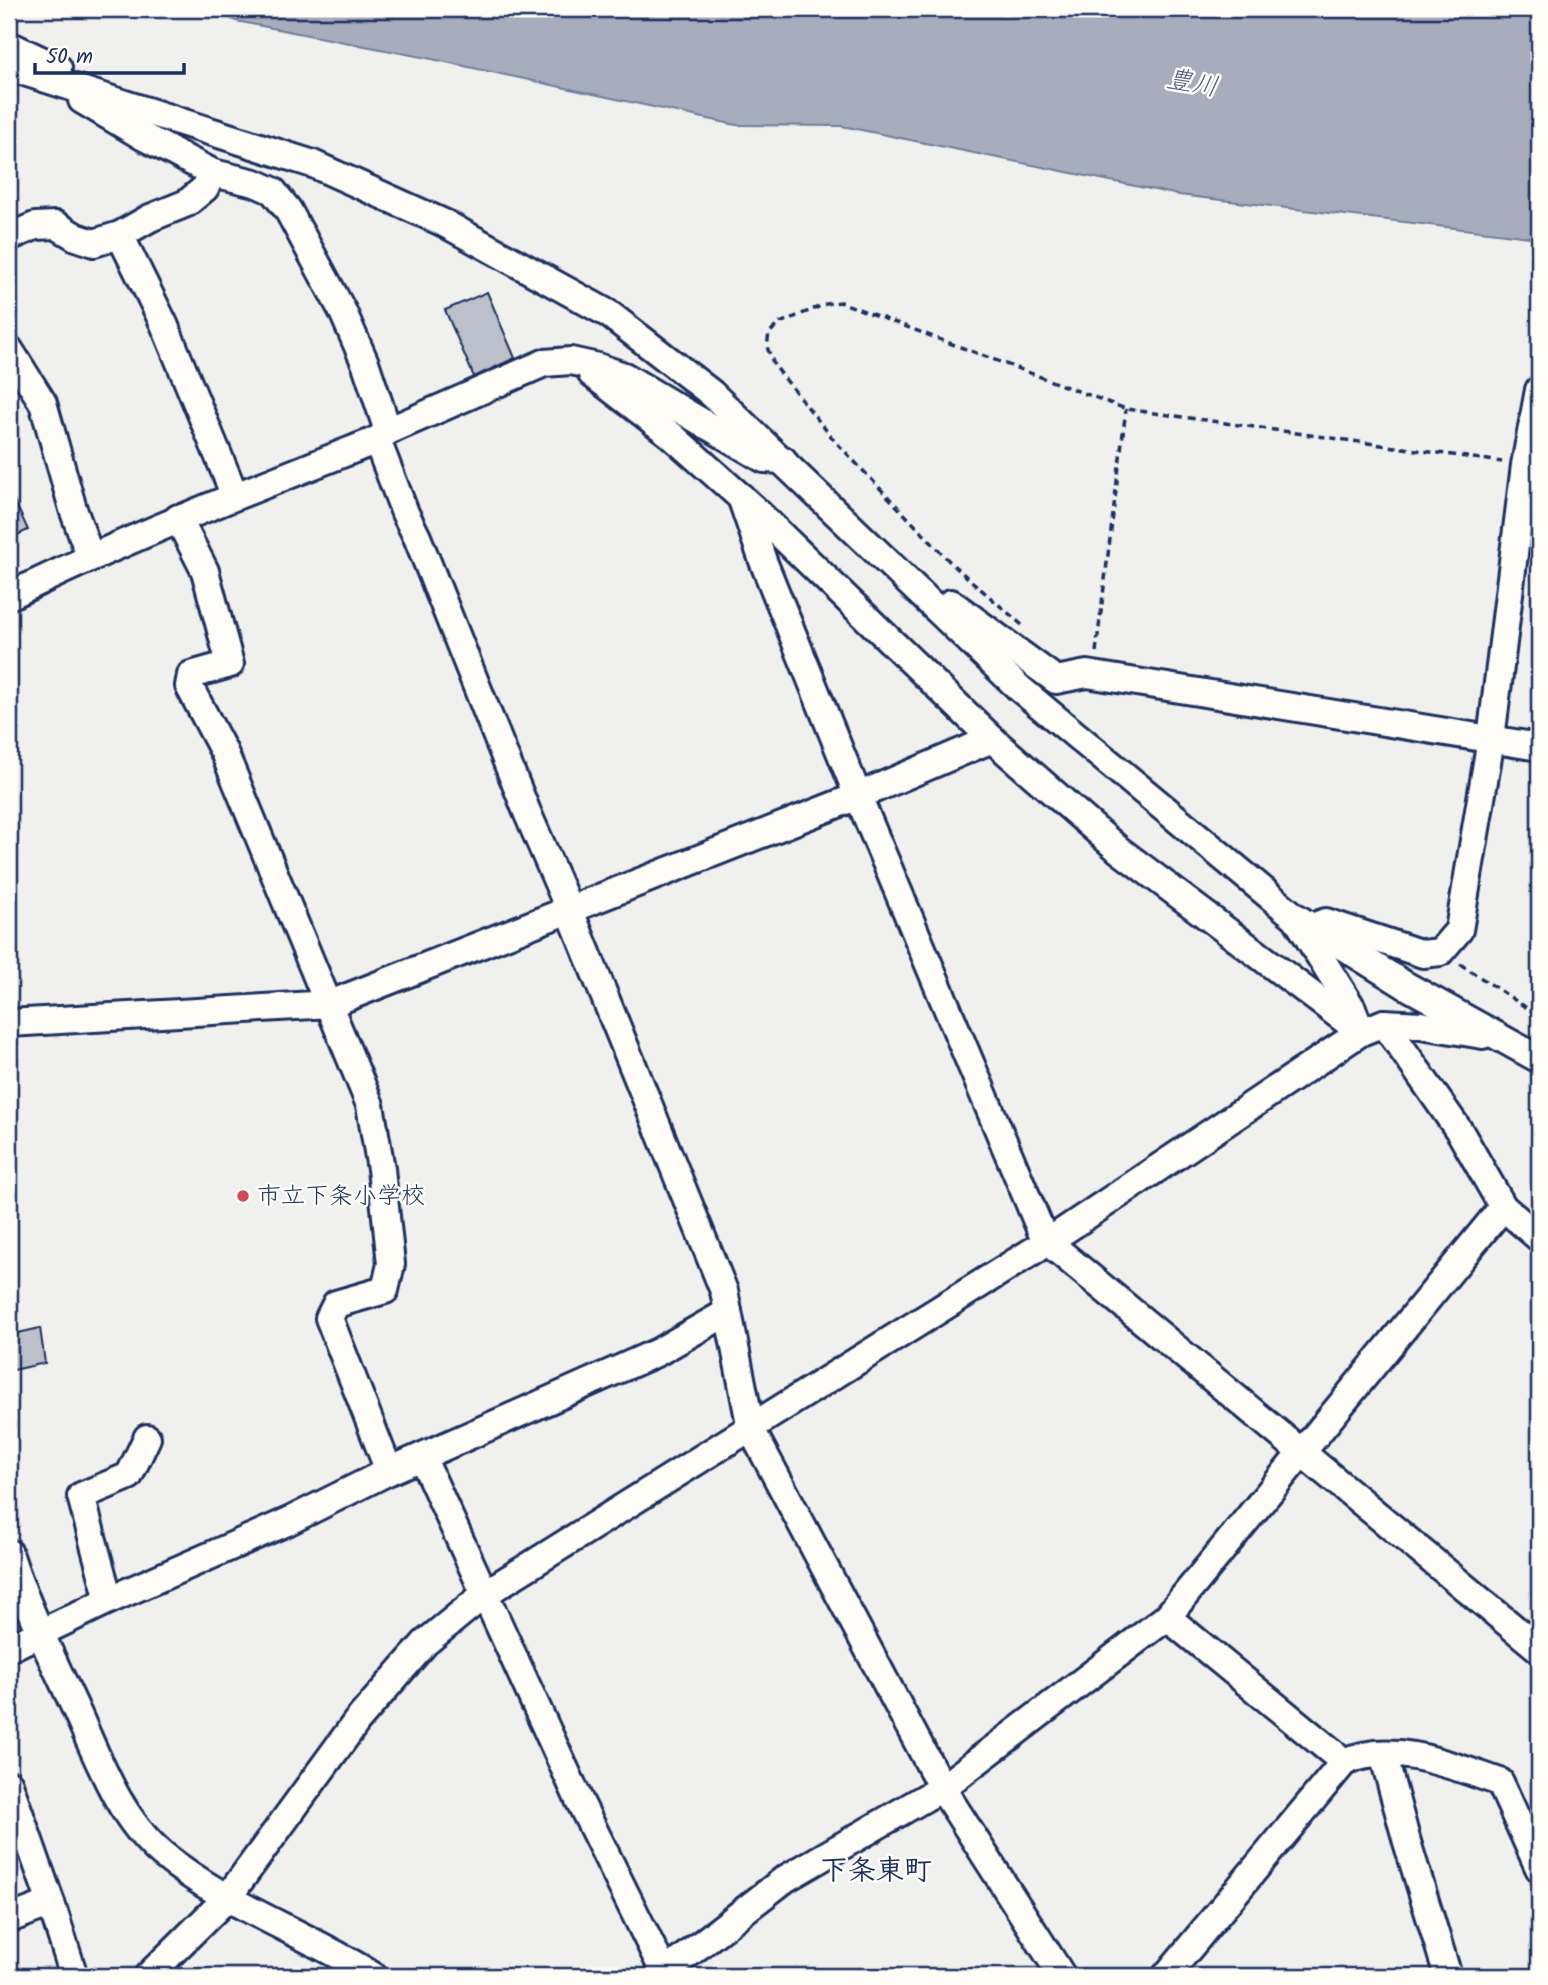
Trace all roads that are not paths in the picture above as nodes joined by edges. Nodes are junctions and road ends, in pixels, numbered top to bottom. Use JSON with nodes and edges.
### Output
{"nodes":[{"id":1,"x":9,"y":45,"type":"edge"},
{"id":2,"x":9,"y":67,"type":"edge"},
{"id":3,"x":80,"y":88,"type":"junction"},
{"id":4,"x":213,"y":173,"type":"junction"},
{"id":5,"x":120,"y":235,"type":"junction"},
{"id":6,"x":9,"y":237,"type":"edge"},
{"id":7,"x":9,"y":349,"type":"edge"},
{"id":8,"x":577,"y":362,"type":"junction"},
{"id":9,"x":1539,"y":390,"type":"edge"},
{"id":10,"x":383,"y":436,"type":"junction"},
{"id":11,"x":783,"y":460,"type":"junction"},
{"id":12,"x":234,"y":496,"type":"junction"},
{"id":13,"x":741,"y":497,"type":"junction"},
{"id":14,"x":178,"y":518,"type":"junction"},
{"id":15,"x":90,"y":556,"type":"junction"},
{"id":16,"x":902,"y":574,"type":"junction"},
{"id":17,"x":9,"y":596,"type":"edge"},
{"id":18,"x":992,"y":739,"type":"junction"},
{"id":19,"x":1491,"y":739,"type":"junction"},
{"id":20,"x":1539,"y":747,"type":"edge"},
{"id":21,"x":858,"y":796,"type":"junction"},
{"id":22,"x":570,"y":911,"type":"junction"},
{"id":23,"x":1303,"y":921,"type":"junction"},
{"id":24,"x":330,"y":1004,"type":"junction"},
{"id":25,"x":9,"y":1023,"type":"edge"},
{"id":26,"x":1372,"y":1028,"type":"junction"},
{"id":27,"x":1499,"y":1037,"type":"junction"},
{"id":28,"x":1539,"y":1059,"type":"edge"},
{"id":29,"x":1503,"y":1207,"type":"junction"},
{"id":30,"x":1539,"y":1238,"type":"edge"},
{"id":31,"x":1049,"y":1241,"type":"junction"},
{"id":32,"x":727,"y":1312,"type":"junction"},
{"id":33,"x":751,"y":1429,"type":"junction"},
{"id":34,"x":147,"y":1438,"type":"dead end"},
{"id":35,"x":1303,"y":1452,"type":"junction"},
{"id":36,"x":422,"y":1457,"type":"junction"},
{"id":37,"x":389,"y":1471,"type":"junction"},
{"id":38,"x":9,"y":1553,"type":"edge"},
{"id":39,"x":486,"y":1593,"type":"junction"},
{"id":40,"x":109,"y":1600,"type":"junction"},
{"id":41,"x":1167,"y":1617,"type":"junction"},
{"id":42,"x":41,"y":1633,"type":"junction"},
{"id":43,"x":9,"y":1648,"type":"edge"},
{"id":44,"x":1539,"y":1649,"type":"edge"},
{"id":45,"x":1384,"y":1754,"type":"junction"},
{"id":46,"x":1344,"y":1762,"type":"junction"},
{"id":47,"x":9,"y":1784,"type":"edge"},
{"id":48,"x":942,"y":1788,"type":"junction"},
{"id":49,"x":1539,"y":1868,"type":"edge"},
{"id":50,"x":228,"y":1897,"type":"junction"},
{"id":51,"x":51,"y":1903,"type":"junction"},
{"id":52,"x":9,"y":1919,"type":"edge"},
{"id":53,"x":663,"y":1975,"type":"edge"},
{"id":54,"x":74,"y":1976,"type":"edge"},
{"id":55,"x":148,"y":1976,"type":"edge"},
{"id":56,"x":373,"y":1976,"type":"edge"},
{"id":57,"x":1062,"y":1976,"type":"edge"},
{"id":58,"x":1166,"y":1976,"type":"edge"},
{"id":59,"x":1448,"y":1976,"type":"edge"}],
"edges":[{"from":1,"to":3,"type":"street"},
{"from":2,"to":3,"type":"street"},
{"from":3,"to":4,"type":"street"},
{"from":3,"to":11,"type":"street"},
{"from":4,"to":5,"type":"street"},
{"from":4,"to":10,"type":"street"},
{"from":5,"to":6,"type":"street"},
{"from":5,"to":12,"type":"street"},
{"from":7,"to":15,"type":"street"},
{"from":8,"to":10,"type":"street"},
{"from":8,"to":11,"type":"street"},
{"from":8,"to":13,"type":"street"},
{"from":9,"to":19,"type":"street"},
{"from":10,"to":12,"type":"street"},
{"from":10,"to":22,"type":"street"},
{"from":11,"to":16,"type":"street"},
{"from":12,"to":14,"type":"street"},
{"from":13,"to":18,"type":"street"},
{"from":13,"to":21,"type":"street"},
{"from":14,"to":15,"type":"street"},
{"from":14,"to":24,"type":"street"},
{"from":15,"to":17,"type":"street"},
{"from":16,"to":19,"type":"street"},
{"from":16,"to":23,"type":"street"},
{"from":18,"to":21,"type":"street"},
{"from":18,"to":26,"type":"street"},
{"from":19,"to":20,"type":"street"},
{"from":19,"to":23,"type":"street"},
{"from":21,"to":22,"type":"street"},
{"from":21,"to":31,"type":"street"},
{"from":22,"to":24,"type":"street"},
{"from":22,"to":32,"type":"street"},
{"from":23,"to":26,"type":"street"},
{"from":23,"to":27,"type":"street"},
{"from":24,"to":25,"type":"street"},
{"from":24,"to":37,"type":"street"},
{"from":26,"to":27,"type":"street"},
{"from":26,"to":29,"type":"street"},
{"from":26,"to":31,"type":"street"},
{"from":27,"to":28,"type":"street"},
{"from":29,"to":30,"type":"street"},
{"from":29,"to":35,"type":"street"},
{"from":31,"to":33,"type":"street"},
{"from":31,"to":35,"type":"street"},
{"from":32,"to":33,"type":"street"},
{"from":32,"to":36,"type":"street"},
{"from":33,"to":39,"type":"street"},
{"from":33,"to":48,"type":"street"},
{"from":34,"to":40,"type":"street"},
{"from":35,"to":41,"type":"street"},
{"from":35,"to":44,"type":"street"},
{"from":36,"to":37,"type":"street"},
{"from":36,"to":39,"type":"street"},
{"from":37,"to":40,"type":"street"},
{"from":38,"to":42,"type":"street"},
{"from":39,"to":50,"type":"street"},
{"from":39,"to":53,"type":"street"},
{"from":40,"to":42,"type":"street"},
{"from":41,"to":46,"type":"street"},
{"from":41,"to":48,"type":"street"},
{"from":42,"to":43,"type":"street"},
{"from":42,"to":50,"type":"street"},
{"from":45,"to":46,"type":"street"},
{"from":45,"to":49,"type":"street"},
{"from":45,"to":59,"type":"street"},
{"from":46,"to":58,"type":"street"},
{"from":47,"to":51,"type":"street"},
{"from":48,"to":53,"type":"street"},
{"from":48,"to":57,"type":"street"},
{"from":50,"to":55,"type":"street"},
{"from":50,"to":56,"type":"street"},
{"from":51,"to":52,"type":"street"},
{"from":51,"to":54,"type":"street"}]}
